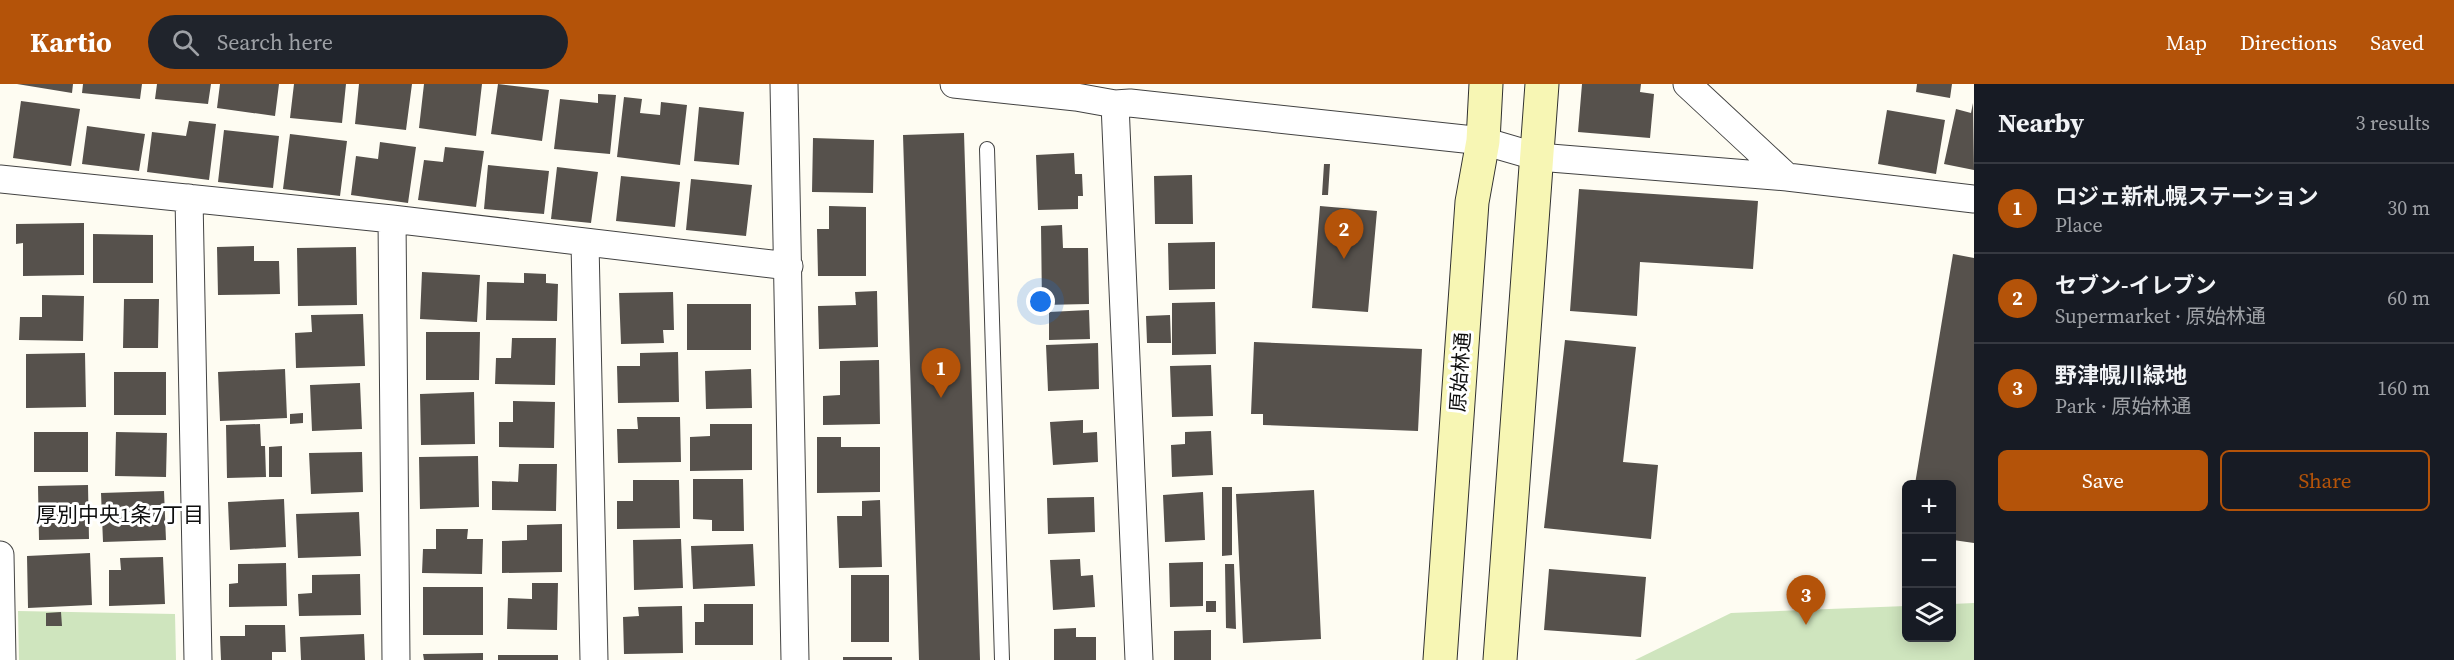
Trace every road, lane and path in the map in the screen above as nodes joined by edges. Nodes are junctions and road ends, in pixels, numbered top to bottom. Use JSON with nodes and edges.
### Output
{"nodes":[{"id":1,"x":784,"y":84,"type":"edge"},
{"id":2,"x":954,"y":84,"type":"edge"},
{"id":3,"x":1486,"y":84,"type":"edge"},
{"id":4,"x":1542,"y":84,"type":"edge"},
{"id":5,"x":1687,"y":84,"type":"edge"},
{"id":6,"x":1115,"y":104,"type":"junction"},
{"id":7,"x":1483,"y":141,"type":"junction"},
{"id":8,"x":987,"y":149,"type":"dead end"},
{"id":9,"x":1538,"y":157,"type":"junction"},
{"id":10,"x":1787,"y":177,"type":"junction"},
{"id":11,"x":0,"y":179,"type":"edge"},
{"id":12,"x":189,"y":198,"type":"junction"},
{"id":13,"x":1974,"y":198,"type":"edge"},
{"id":14,"x":392,"y":219,"type":"junction"},
{"id":15,"x":585,"y":243,"type":"junction"},
{"id":16,"x":789,"y":266,"type":"junction"},
{"id":17,"x":0,"y":555,"type":"edge"},
{"id":18,"x":2,"y":660,"type":"edge"},
{"id":19,"x":198,"y":660,"type":"edge"},
{"id":20,"x":396,"y":660,"type":"edge"},
{"id":21,"x":594,"y":660,"type":"edge"},
{"id":22,"x":795,"y":660,"type":"edge"},
{"id":23,"x":1002,"y":660,"type":"edge"},
{"id":24,"x":1139,"y":660,"type":"edge"},
{"id":25,"x":1440,"y":660,"type":"edge"},
{"id":26,"x":1500,"y":660,"type":"edge"}],
"edges":[{"from":1,"to":16,"type":"street"},
{"from":2,"to":6,"type":"street"},
{"from":3,"to":7,"type":"street","name":"原始林通"},
{"from":4,"to":9,"type":"street"},
{"from":5,"to":10,"type":"street"},
{"from":6,"to":7,"type":"street"},
{"from":6,"to":24,"type":"street"},
{"from":7,"to":9,"type":"street"},
{"from":7,"to":25,"type":"street","name":"原始林通"},
{"from":8,"to":23,"type":"lane"},
{"from":9,"to":10,"type":"street"},
{"from":9,"to":26,"type":"street"},
{"from":10,"to":13,"type":"street"},
{"from":11,"to":12,"type":"street"},
{"from":12,"to":14,"type":"street"},
{"from":12,"to":19,"type":"street"},
{"from":14,"to":15,"type":"street"},
{"from":14,"to":20,"type":"street"},
{"from":15,"to":16,"type":"street"},
{"from":15,"to":21,"type":"street"},
{"from":16,"to":22,"type":"street"},
{"from":17,"to":18,"type":"street"}]}
